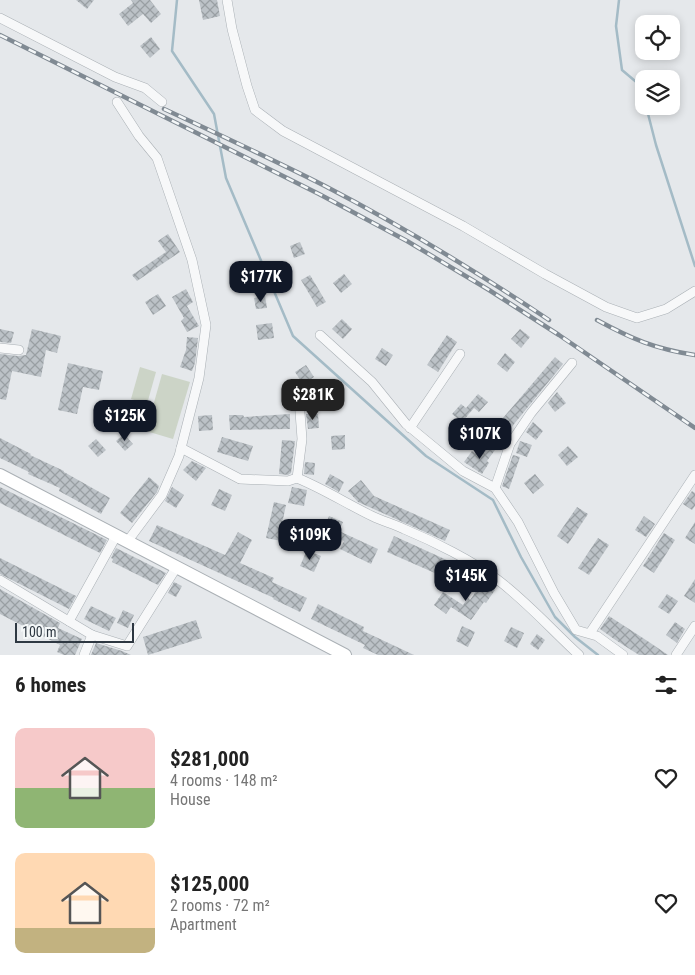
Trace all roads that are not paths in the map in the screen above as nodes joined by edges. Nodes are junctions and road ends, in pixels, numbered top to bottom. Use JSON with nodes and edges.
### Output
{"nodes":[{"id":1,"x":227,"y":0,"type":"edge"},
{"id":2,"x":0,"y":18,"type":"edge"},
{"id":3,"x":117,"y":102,"type":"dead end"},
{"id":4,"x":162,"y":102,"type":"dead end"},
{"id":5,"x":695,"y":291,"type":"edge"},
{"id":6,"x":320,"y":335,"type":"dead end"},
{"id":7,"x":0,"y":348,"type":"edge"},
{"id":8,"x":20,"y":350,"type":"dead end"},
{"id":9,"x":460,"y":354,"type":"dead end"},
{"id":10,"x":572,"y":364,"type":"dead end"},
{"id":11,"x":299,"y":398,"type":"dead end"},
{"id":12,"x":410,"y":428,"type":"junction"},
{"id":13,"x":181,"y":448,"type":"junction"},
{"id":14,"x":0,"y":475,"type":"edge"},
{"id":15,"x":695,"y":475,"type":"edge"},
{"id":16,"x":297,"y":478,"type":"junction"},
{"id":17,"x":495,"y":488,"type":"junction"},
{"id":18,"x":122,"y":539,"type":"junction"},
{"id":19,"x":176,"y":568,"type":"junction"},
{"id":20,"x":0,"y":580,"type":"edge"},
{"id":21,"x":70,"y":621,"type":"junction"},
{"id":22,"x":695,"y":626,"type":"edge"},
{"id":23,"x":590,"y":633,"type":"junction"},
{"id":24,"x":92,"y":635,"type":"junction"},
{"id":25,"x":84,"y":655,"type":"edge"},
{"id":26,"x":345,"y":655,"type":"edge"},
{"id":27,"x":579,"y":655,"type":"edge"},
{"id":28,"x":624,"y":655,"type":"edge"},
{"id":29,"x":676,"y":655,"type":"edge"}],
"edges":[{"from":1,"to":5,"type":"street"},
{"from":2,"to":4,"type":"street"},
{"from":3,"to":13,"type":"street"},
{"from":6,"to":12,"type":"street"},
{"from":7,"to":8,"type":"street"},
{"from":9,"to":12,"type":"street"},
{"from":10,"to":17,"type":"street"},
{"from":11,"to":16,"type":"street"},
{"from":12,"to":17,"type":"street"},
{"from":13,"to":16,"type":"street"},
{"from":13,"to":18,"type":"street"},
{"from":14,"to":18,"type":"main road"},
{"from":15,"to":23,"type":"street"},
{"from":16,"to":27,"type":"street"},
{"from":17,"to":23,"type":"street"},
{"from":18,"to":19,"type":"main road"},
{"from":18,"to":21,"type":"street"},
{"from":19,"to":24,"type":"street"},
{"from":19,"to":26,"type":"main road"},
{"from":20,"to":21,"type":"street"},
{"from":21,"to":24,"type":"street"},
{"from":22,"to":29,"type":"street"},
{"from":23,"to":28,"type":"street"},
{"from":24,"to":25,"type":"street"}]}
